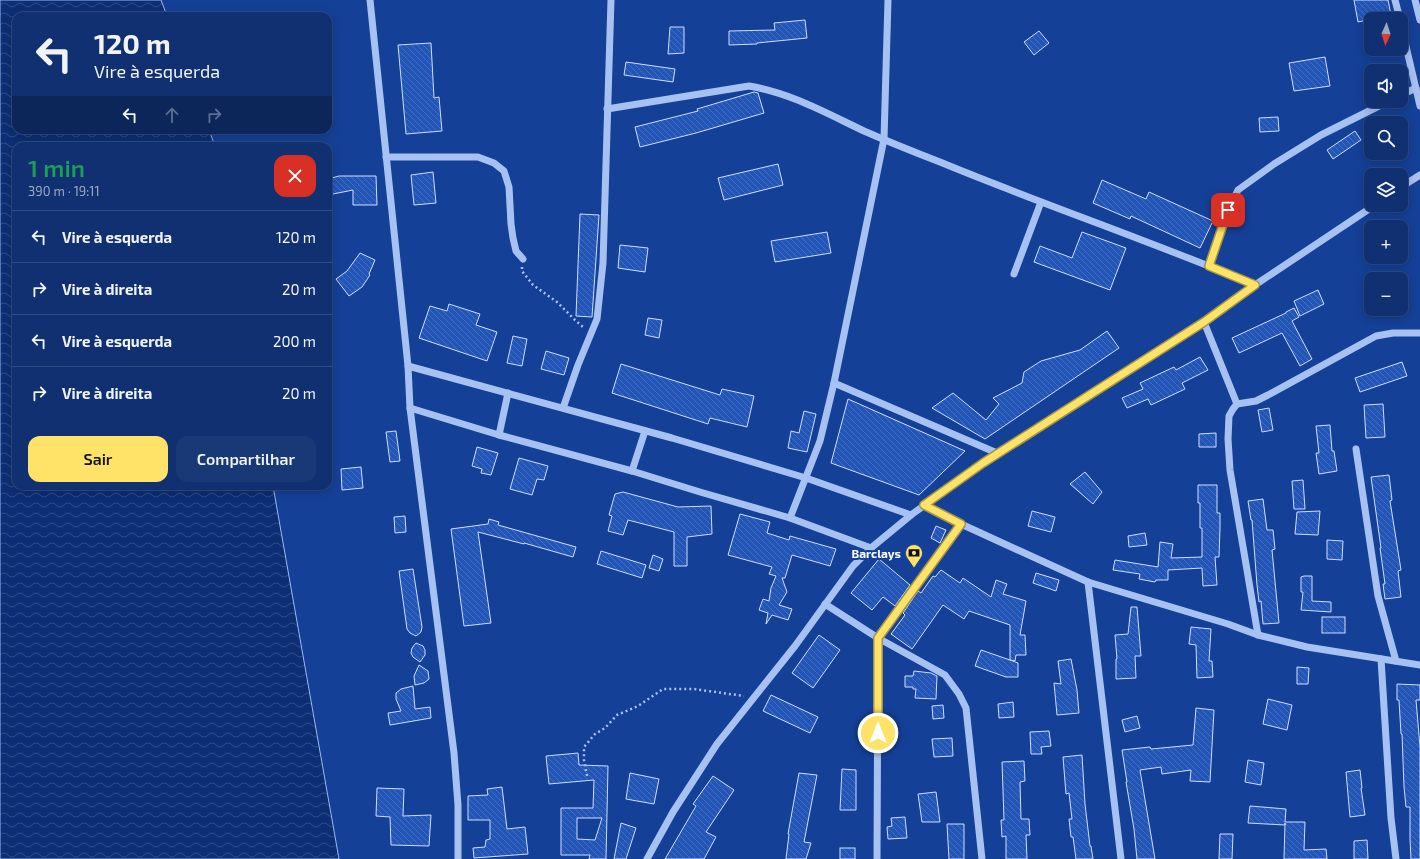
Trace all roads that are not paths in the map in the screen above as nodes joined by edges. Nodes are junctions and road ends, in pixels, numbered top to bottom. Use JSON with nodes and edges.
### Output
{"nodes":[{"id":1,"x":370,"y":0,"type":"edge"},
{"id":2,"x":611,"y":0,"type":"edge"},
{"id":3,"x":888,"y":0,"type":"edge"},
{"id":4,"x":1395,"y":0,"type":"edge"},
{"id":5,"x":1415,"y":0,"type":"edge"},
{"id":6,"x":1398,"y":12,"type":"edge"},
{"id":7,"x":1420,"y":20,"type":"edge"},
{"id":8,"x":1408,"y":54,"type":"edge"},
{"id":9,"x":1416,"y":88,"type":"junction"},
{"id":10,"x":1408,"y":92,"type":"edge"},
{"id":11,"x":1420,"y":106,"type":"edge"},
{"id":12,"x":1375,"y":108,"type":"edge"},
{"id":13,"x":607,"y":109,"type":"junction"},
{"id":14,"x":884,"y":139,"type":"junction"},
{"id":15,"x":386,"y":157,"type":"junction"},
{"id":16,"x":1420,"y":175,"type":"edge"},
{"id":17,"x":1408,"y":183,"type":"edge"},
{"id":18,"x":1041,"y":202,"type":"junction"},
{"id":19,"x":1364,"y":212,"type":"edge"},
{"id":20,"x":523,"y":259,"type":"road end"},
{"id":21,"x":1209,"y":266,"type":"junction"},
{"id":22,"x":1014,"y":274,"type":"dead end"},
{"id":23,"x":1255,"y":285,"type":"junction"},
{"id":24,"x":1204,"y":322,"type":"junction"},
{"id":25,"x":1420,"y":333,"type":"edge"},
{"id":26,"x":408,"y":366,"type":"junction"},
{"id":27,"x":834,"y":383,"type":"junction"},
{"id":28,"x":508,"y":393,"type":"junction"},
{"id":29,"x":1237,"y":404,"type":"junction"},
{"id":30,"x":410,"y":408,"type":"junction"},
{"id":31,"x":563,"y":408,"type":"junction"},
{"id":32,"x":645,"y":431,"type":"junction"},
{"id":33,"x":499,"y":435,"type":"junction"},
{"id":34,"x":1356,"y":449,"type":"dead end"},
{"id":35,"x":997,"y":453,"type":"junction"},
{"id":36,"x":632,"y":471,"type":"junction"},
{"id":37,"x":806,"y":478,"type":"junction"},
{"id":38,"x":924,"y":505,"type":"junction"},
{"id":39,"x":911,"y":514,"type":"junction"},
{"id":40,"x":790,"y":518,"type":"junction"},
{"id":41,"x":961,"y":524,"type":"junction"},
{"id":42,"x":871,"y":548,"type":"junction"},
{"id":43,"x":1088,"y":582,"type":"junction"},
{"id":44,"x":825,"y":604,"type":"junction"},
{"id":45,"x":1258,"y":636,"type":"junction"},
{"id":46,"x":878,"y":638,"type":"junction"},
{"id":47,"x":1380,"y":659,"type":"junction"},
{"id":48,"x":1396,"y":661,"type":"junction"},
{"id":49,"x":1420,"y":665,"type":"edge"},
{"id":50,"x":458,"y":859,"type":"edge"},
{"id":51,"x":647,"y":859,"type":"edge"},
{"id":52,"x":877,"y":859,"type":"edge"},
{"id":53,"x":982,"y":859,"type":"edge"},
{"id":54,"x":1121,"y":859,"type":"edge"},
{"id":55,"x":1396,"y":859,"type":"edge"}],
"edges":[{"from":1,"to":15,"type":"street"},
{"from":2,"to":13,"type":"street"},
{"from":3,"to":14,"type":"street"},
{"from":4,"to":6,"type":"street"},
{"from":5,"to":7,"type":"street"},
{"from":8,"to":9,"type":"street"},
{"from":9,"to":10,"type":"street"},
{"from":9,"to":11,"type":"street"},
{"from":12,"to":21,"type":"street"},
{"from":13,"to":14,"type":"street"},
{"from":13,"to":31,"type":"street"},
{"from":14,"to":18,"type":"street"},
{"from":14,"to":27,"type":"street"},
{"from":15,"to":20,"type":"street"},
{"from":15,"to":26,"type":"street"},
{"from":16,"to":17,"type":"street"},
{"from":18,"to":21,"type":"street"},
{"from":18,"to":22,"type":"street"},
{"from":19,"to":23,"type":"street"},
{"from":21,"to":23,"type":"street"},
{"from":23,"to":24,"type":"street"},
{"from":24,"to":29,"type":"street"},
{"from":24,"to":35,"type":"street"},
{"from":25,"to":29,"type":"street"},
{"from":26,"to":28,"type":"street"},
{"from":26,"to":30,"type":"street"},
{"from":27,"to":35,"type":"street"},
{"from":27,"to":37,"type":"street"},
{"from":28,"to":31,"type":"street"},
{"from":28,"to":33,"type":"street"},
{"from":29,"to":45,"type":"street"},
{"from":30,"to":33,"type":"street"},
{"from":30,"to":50,"type":"street"},
{"from":31,"to":32,"type":"street"},
{"from":32,"to":36,"type":"street"},
{"from":32,"to":37,"type":"street"},
{"from":33,"to":36,"type":"street"},
{"from":34,"to":48,"type":"street"},
{"from":35,"to":38,"type":"street"},
{"from":36,"to":40,"type":"street"},
{"from":37,"to":39,"type":"street"},
{"from":37,"to":40,"type":"street"},
{"from":38,"to":39,"type":"street"},
{"from":38,"to":41,"type":"street"},
{"from":39,"to":42,"type":"street"},
{"from":40,"to":42,"type":"street"},
{"from":41,"to":43,"type":"street"},
{"from":41,"to":46,"type":"street"},
{"from":42,"to":44,"type":"street"},
{"from":43,"to":45,"type":"street"},
{"from":43,"to":54,"type":"street"},
{"from":44,"to":46,"type":"street"},
{"from":44,"to":51,"type":"street"},
{"from":45,"to":47,"type":"street"},
{"from":46,"to":52,"type":"street"},
{"from":46,"to":53,"type":"street"},
{"from":47,"to":48,"type":"street"},
{"from":47,"to":55,"type":"street"},
{"from":48,"to":49,"type":"street"}]}
